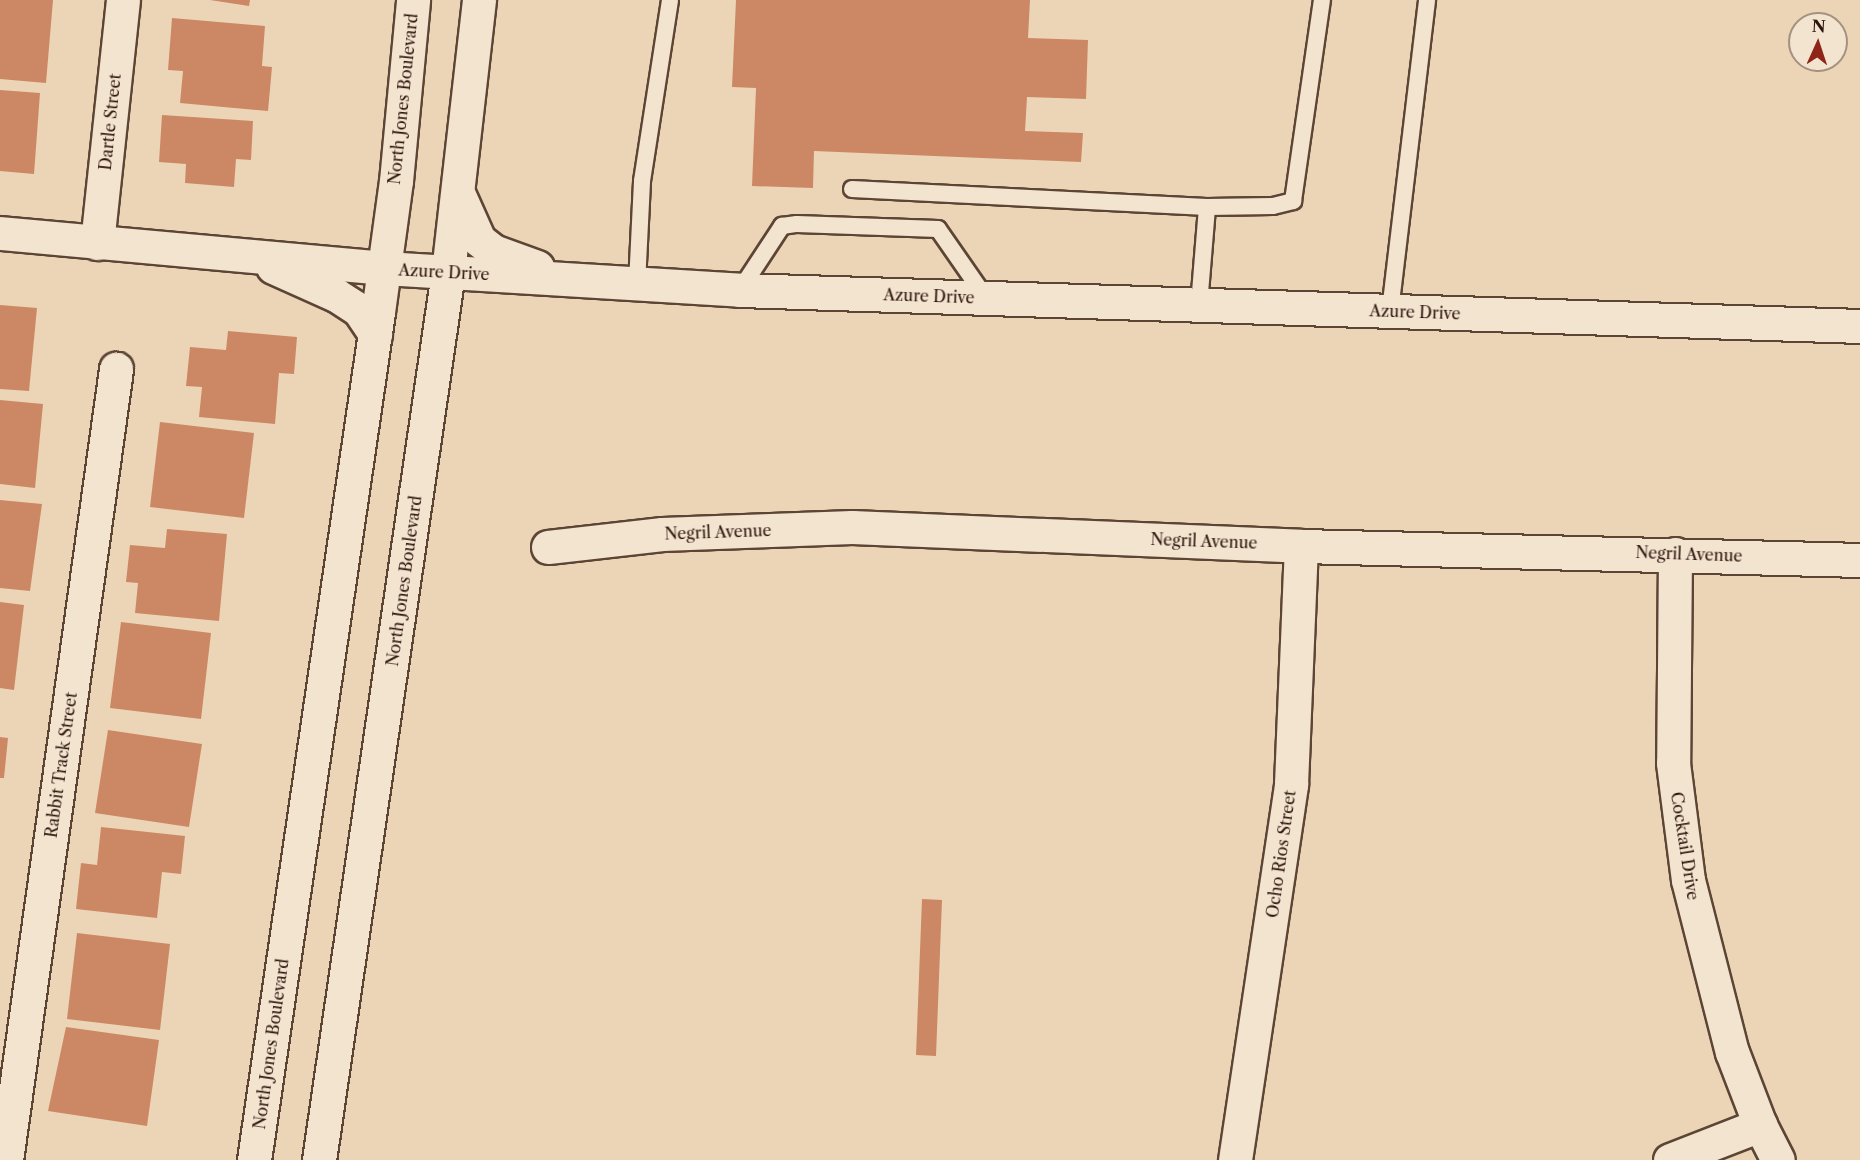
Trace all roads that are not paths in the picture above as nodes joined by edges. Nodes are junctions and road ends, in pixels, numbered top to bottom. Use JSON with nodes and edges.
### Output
{"nodes":[{"id":1,"x":123,"y":0,"type":"edge"},
{"id":2,"x":413,"y":0,"type":"edge"},
{"id":3,"x":479,"y":0,"type":"edge"},
{"id":4,"x":670,"y":0,"type":"edge"},
{"id":5,"x":1322,"y":0,"type":"edge"},
{"id":6,"x":1427,"y":0,"type":"edge"},
{"id":7,"x":852,"y":189,"type":"dead end"},
{"id":8,"x":457,"y":191,"type":"junction"},
{"id":9,"x":1207,"y":207,"type":"junction"},
{"id":10,"x":0,"y":233,"type":"edge"},
{"id":11,"x":97,"y":243,"type":"junction"},
{"id":12,"x":250,"y":256,"type":"junction"},
{"id":13,"x":384,"y":268,"type":"junction"},
{"id":14,"x":448,"y":272,"type":"junction"},
{"id":15,"x":579,"y":280,"type":"junction"},
{"id":16,"x":637,"y":284,"type":"junction"},
{"id":17,"x":740,"y":290,"type":"junction"},
{"id":18,"x":986,"y":298,"type":"junction"},
{"id":19,"x":1199,"y":304,"type":"junction"},
{"id":20,"x":1390,"y":311,"type":"junction"},
{"id":21,"x":1860,"y":326,"type":"edge"},
{"id":22,"x":375,"y":334,"type":"junction"},
{"id":23,"x":116,"y":369,"type":"dead end"},
{"id":24,"x":1302,"y":546,"type":"junction"},
{"id":25,"x":548,"y":547,"type":"dead end"},
{"id":26,"x":1675,"y":554,"type":"junction"},
{"id":27,"x":1860,"y":560,"type":"edge"},
{"id":28,"x":1760,"y":1125,"type":"junction"},
{"id":29,"x":6,"y":1160,"type":"edge"},
{"id":30,"x":254,"y":1160,"type":"edge"},
{"id":31,"x":319,"y":1160,"type":"edge"},
{"id":32,"x":1235,"y":1160,"type":"edge"},
{"id":33,"x":1670,"y":1160,"type":"edge"},
{"id":34,"x":1779,"y":1160,"type":"edge"}],
"edges":[{"from":1,"to":11,"type":"street","name":"Dartle Street"},
{"from":2,"to":13,"type":"street","name":"North Jones Boulevard"},
{"from":3,"to":8,"type":"street","name":"North Jones Boulevard"},
{"from":4,"to":16,"type":"lane"},
{"from":5,"to":9,"type":"lane"},
{"from":6,"to":20,"type":"lane"},
{"from":7,"to":9,"type":"lane"},
{"from":8,"to":14,"type":"street","name":"North Jones Boulevard"},
{"from":8,"to":15,"type":"street"},
{"from":9,"to":19,"type":"lane"},
{"from":10,"to":11,"type":"street","name":"Azure Drive"},
{"from":11,"to":12,"type":"street","name":"Azure Drive"},
{"from":12,"to":13,"type":"street","name":"Azure Drive"},
{"from":12,"to":22,"type":"street"},
{"from":13,"to":14,"type":"street","name":"Azure Drive"},
{"from":13,"to":22,"type":"street","name":"North Jones Boulevard"},
{"from":14,"to":15,"type":"street","name":"Azure Drive"},
{"from":14,"to":31,"type":"street","name":"North Jones Boulevard"},
{"from":15,"to":16,"type":"street","name":"Azure Drive"},
{"from":16,"to":17,"type":"street","name":"Azure Drive"},
{"from":17,"to":18,"type":"street","name":"Azure Drive"},
{"from":17,"to":18,"type":"lane"},
{"from":18,"to":19,"type":"street","name":"Azure Drive"},
{"from":19,"to":20,"type":"street","name":"Azure Drive"},
{"from":20,"to":21,"type":"street","name":"Azure Drive"},
{"from":22,"to":30,"type":"street","name":"North Jones Boulevard"},
{"from":23,"to":29,"type":"street","name":"Rabbit Track Street"},
{"from":24,"to":25,"type":"street","name":"Negril Avenue"},
{"from":24,"to":26,"type":"street","name":"Negril Avenue"},
{"from":24,"to":32,"type":"street","name":"Ocho Rios Street"},
{"from":26,"to":27,"type":"street","name":"Negril Avenue"},
{"from":26,"to":28,"type":"street","name":"Cocktail Drive"},
{"from":28,"to":33,"type":"street"},
{"from":28,"to":34,"type":"street","name":"Cocktail Drive"}]}
